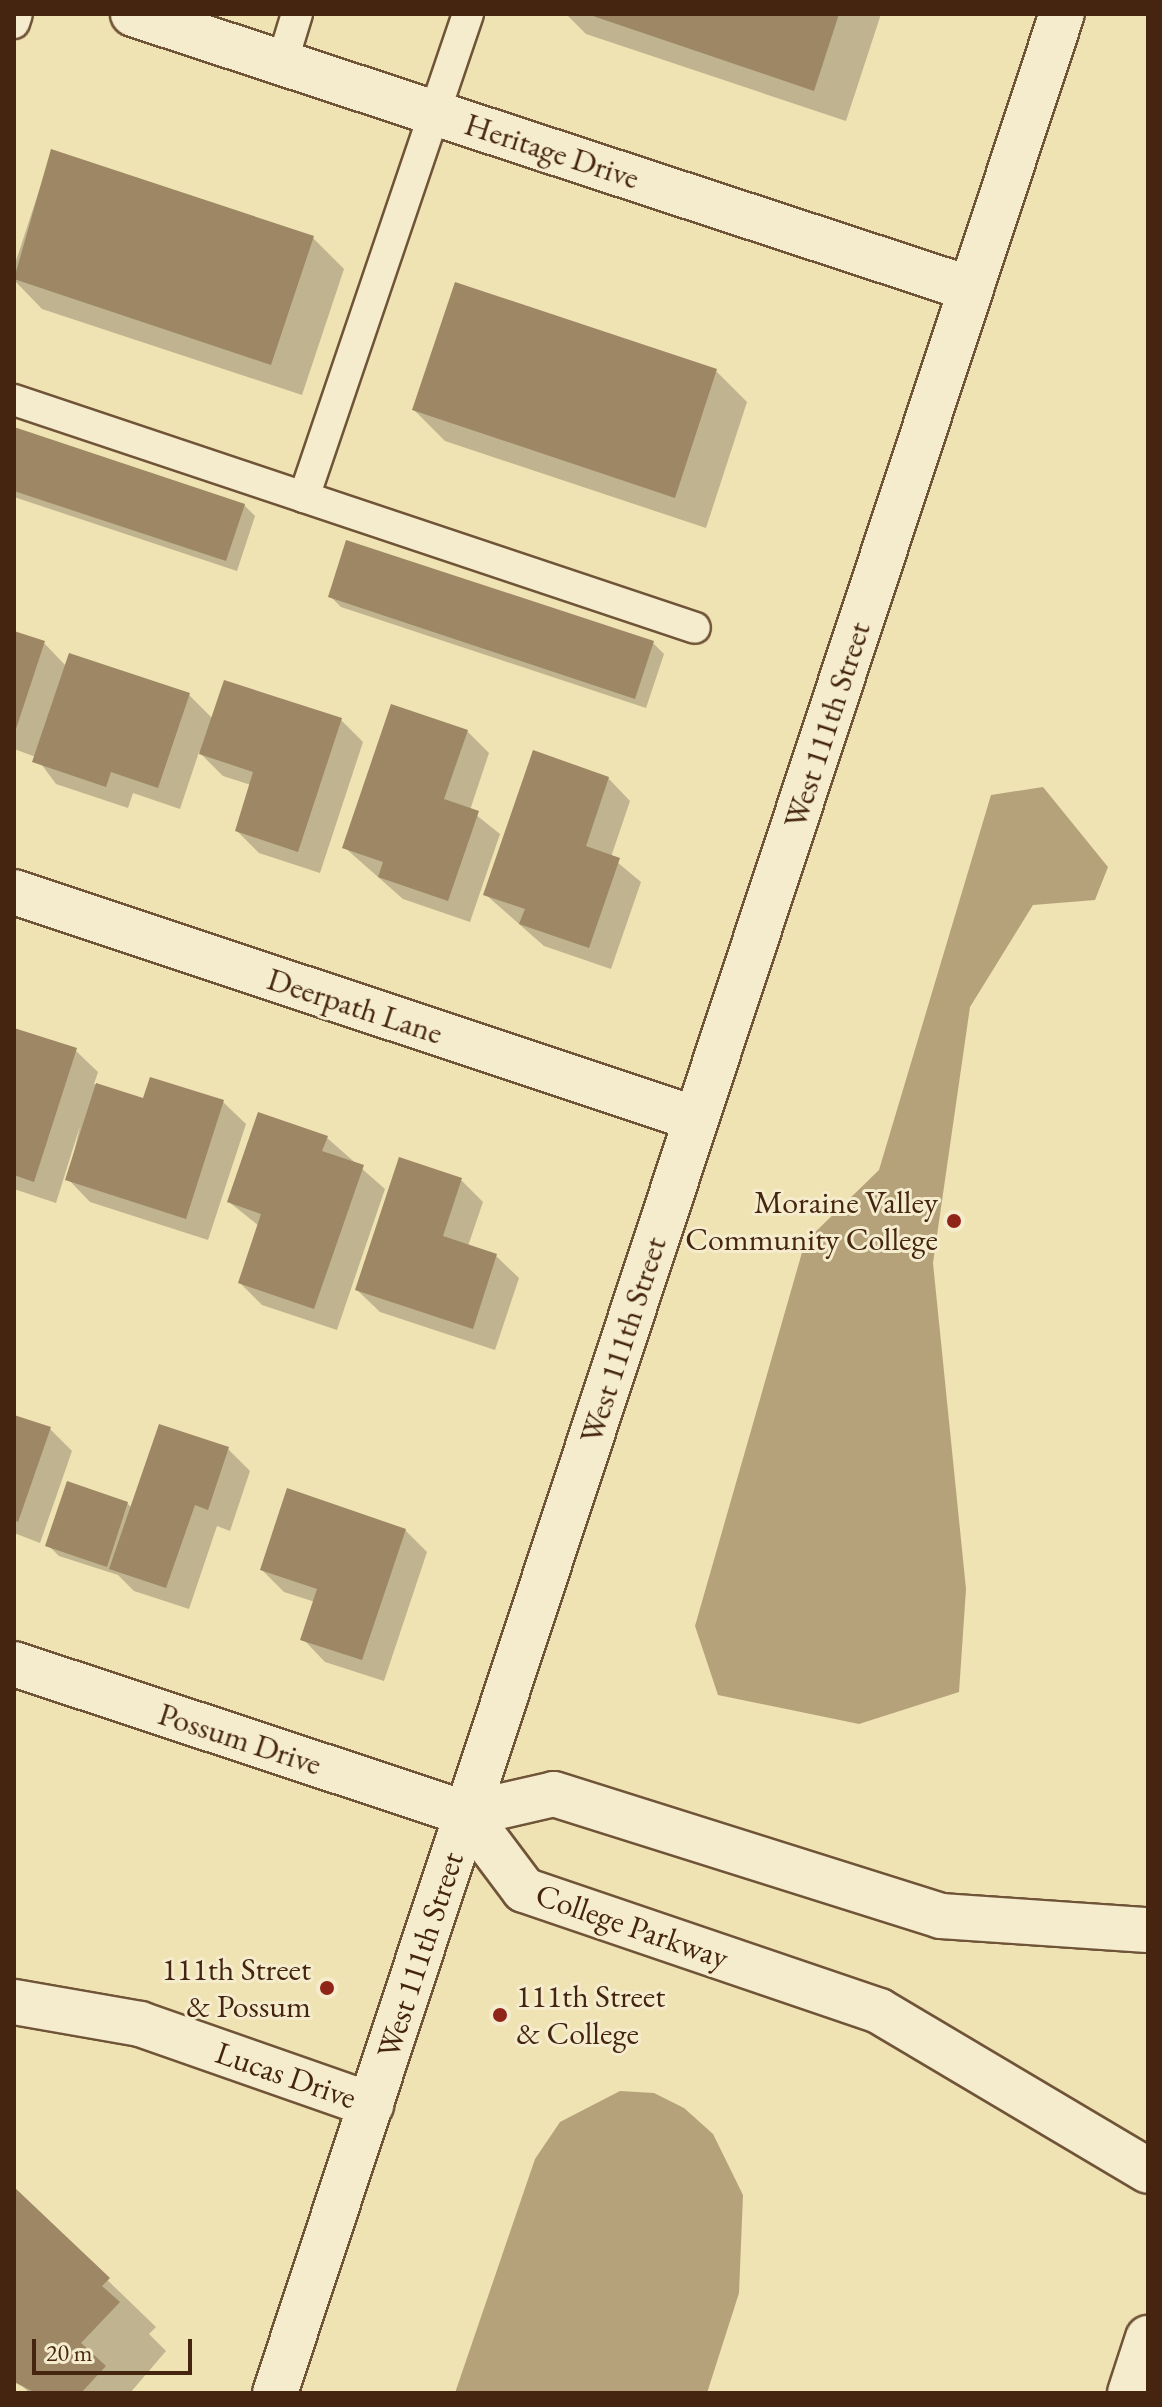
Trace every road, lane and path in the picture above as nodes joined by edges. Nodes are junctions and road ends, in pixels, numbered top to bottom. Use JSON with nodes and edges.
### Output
{"nodes":[{"id":1,"x":17,"y":14,"type":"edge"},
{"id":2,"x":133,"y":14,"type":"edge"},
{"id":3,"x":297,"y":14,"type":"edge"},
{"id":4,"x":468,"y":14,"type":"edge"},
{"id":5,"x":1062,"y":14,"type":"edge"},
{"id":6,"x":14,"y":23,"type":"edge"},
{"id":7,"x":282,"y":63,"type":"junction"},
{"id":8,"x":433,"y":112,"type":"junction"},
{"id":9,"x":971,"y":289,"type":"junction"},
{"id":10,"x":14,"y":400,"type":"edge"},
{"id":11,"x":304,"y":497,"type":"junction"},
{"id":12,"x":695,"y":628,"type":"dead end"},
{"id":13,"x":14,"y":892,"type":"edge"},
{"id":14,"x":696,"y":1119,"type":"junction"},
{"id":15,"x":14,"y":1664,"type":"edge"},
{"id":16,"x":467,"y":1814,"type":"junction"},
{"id":17,"x":1148,"y":1930,"type":"edge"},
{"id":18,"x":14,"y":2002,"type":"edge"},
{"id":19,"x":371,"y":2105,"type":"junction"},
{"id":20,"x":1148,"y":2171,"type":"edge"},
{"id":21,"x":1148,"y":2338,"type":"edge"},
{"id":22,"x":275,"y":2393,"type":"edge"},
{"id":23,"x":1130,"y":2393,"type":"edge"}],
"edges":[{"from":1,"to":6,"type":"lane"},
{"from":2,"to":7,"type":"street","name":"Heritage Drive"},
{"from":3,"to":7,"type":"lane"},
{"from":4,"to":8,"type":"lane"},
{"from":5,"to":9,"type":"street","name":"West 111th Street"},
{"from":7,"to":8,"type":"street","name":"Heritage Drive"},
{"from":8,"to":9,"type":"street","name":"Heritage Drive"},
{"from":8,"to":11,"type":"lane"},
{"from":9,"to":14,"type":"street","name":"West 111th Street"},
{"from":10,"to":11,"type":"lane"},
{"from":11,"to":12,"type":"lane"},
{"from":13,"to":14,"type":"street","name":"Deerpath Lane"},
{"from":14,"to":16,"type":"street","name":"West 111th Street"},
{"from":15,"to":16,"type":"street","name":"Possum Drive"},
{"from":16,"to":17,"type":"street"},
{"from":16,"to":19,"type":"street","name":"West 111th Street"},
{"from":16,"to":20,"type":"street","name":"College Parkway"},
{"from":18,"to":19,"type":"street","name":"Lucas Drive"},
{"from":19,"to":22,"type":"street","name":"West 111th Street"},
{"from":21,"to":23,"type":"street"}]}
